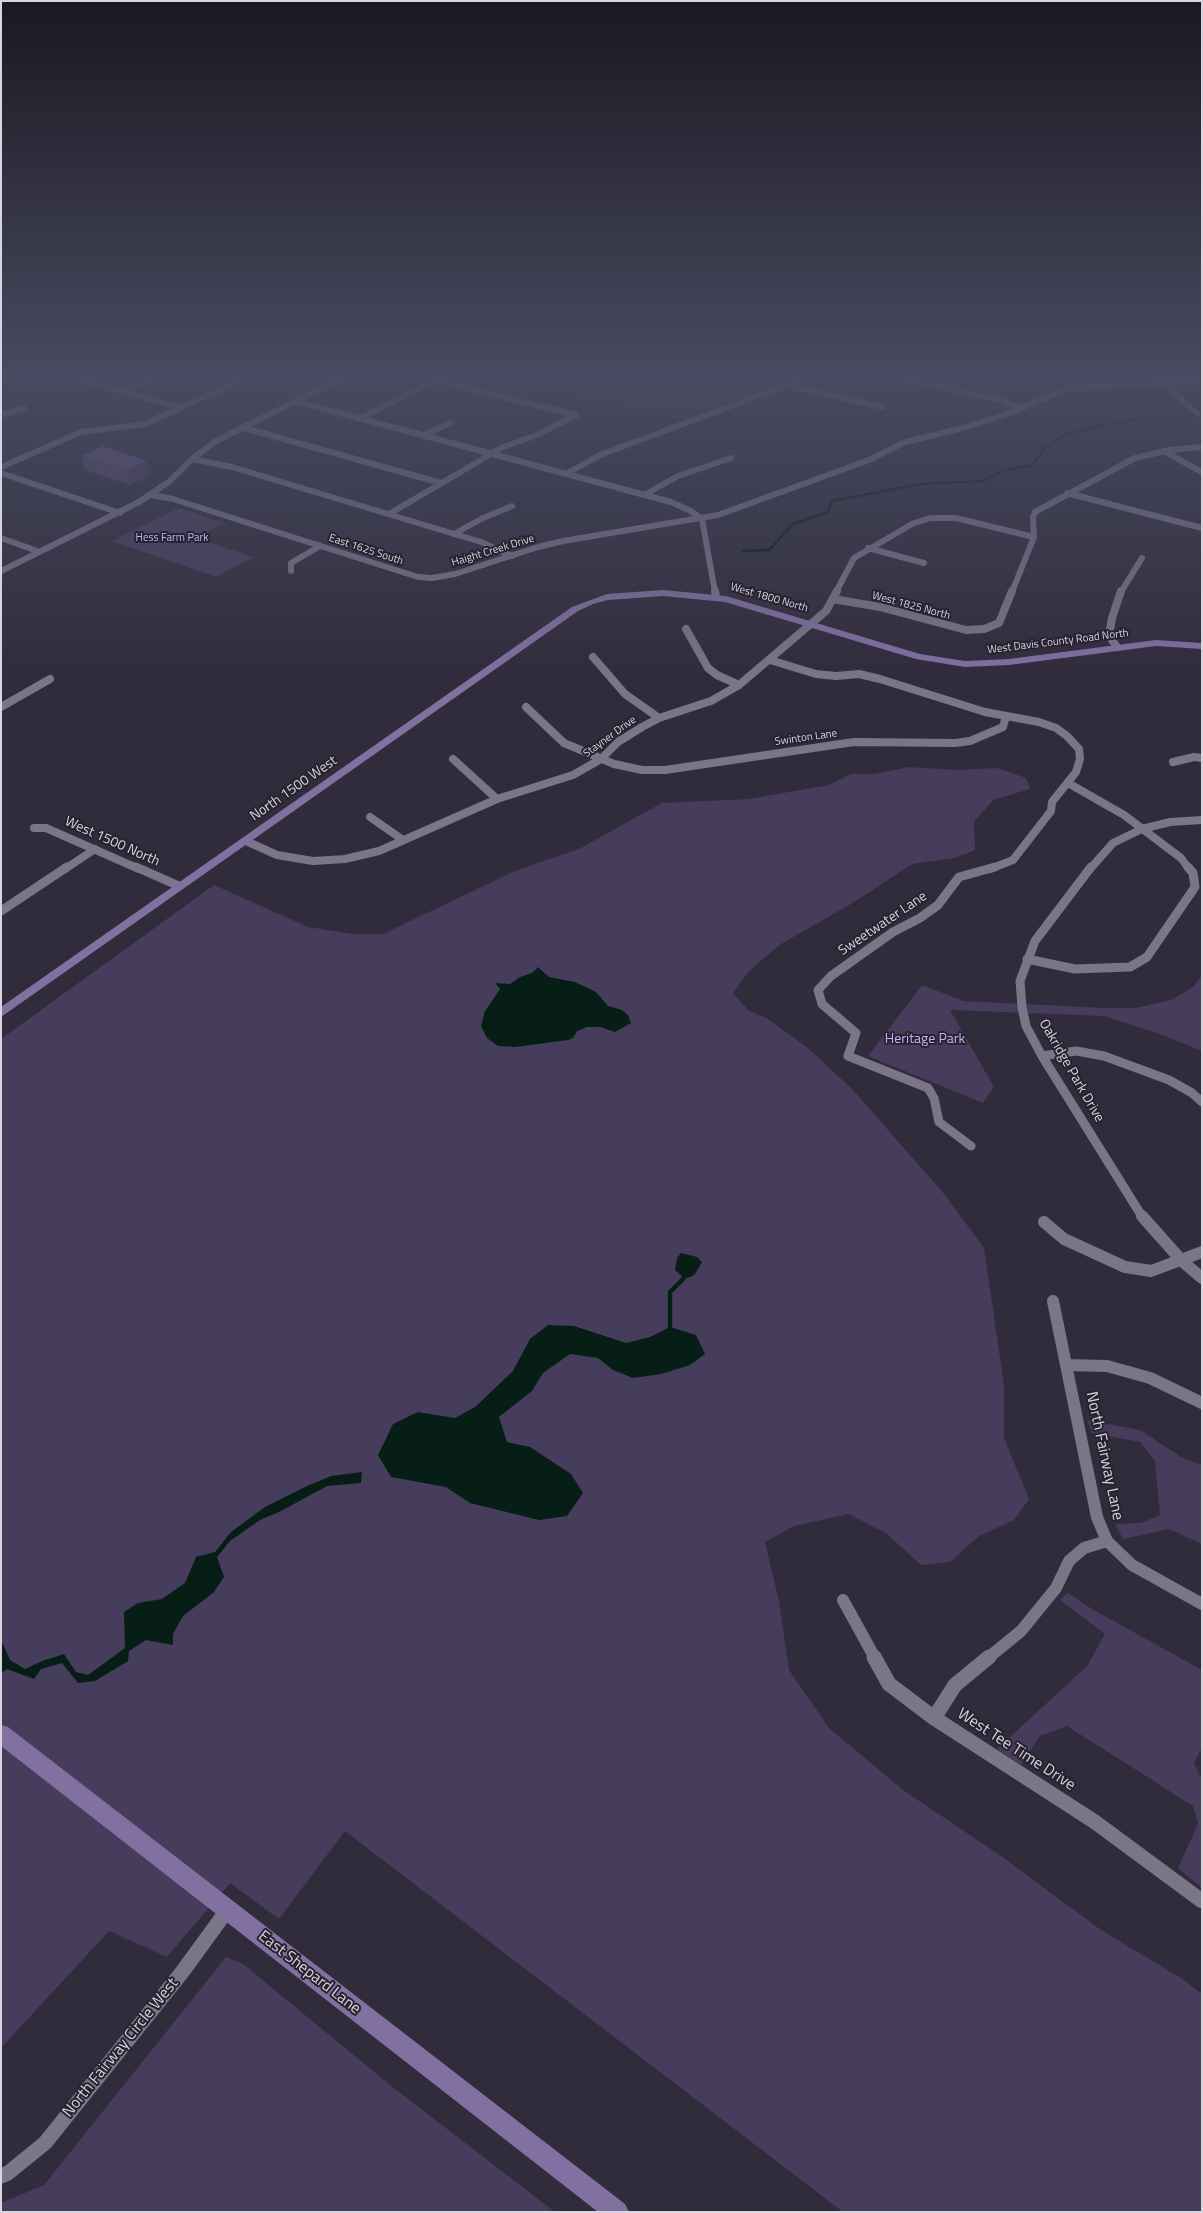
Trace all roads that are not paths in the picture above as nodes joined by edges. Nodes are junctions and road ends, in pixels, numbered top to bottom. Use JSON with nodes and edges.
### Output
{"nodes":[{"id":1,"x":8,"y":475,"type":"edge"},
{"id":2,"x":176,"y":475,"type":"edge"},
{"id":3,"x":259,"y":475,"type":"edge"},
{"id":4,"x":413,"y":475,"type":"edge"},
{"id":5,"x":454,"y":475,"type":"edge"},
{"id":6,"x":571,"y":475,"type":"edge"},
{"id":7,"x":680,"y":475,"type":"edge"},
{"id":8,"x":826,"y":475,"type":"edge"},
{"id":9,"x":1101,"y":475,"type":"edge"},
{"id":10,"x":441,"y":483,"type":"junction"},
{"id":11,"x":1067,"y":493,"type":"junction"},
{"id":12,"x":151,"y":495,"type":"junction"},
{"id":13,"x":644,"y":495,"type":"junction"},
{"id":14,"x":512,"y":506,"type":"dead end"},
{"id":15,"x":120,"y":513,"type":"junction"},
{"id":16,"x":388,"y":514,"type":"junction"},
{"id":17,"x":702,"y":519,"type":"junction"},
{"id":18,"x":1202,"y":528,"type":"edge"},
{"id":19,"x":454,"y":534,"type":"junction"},
{"id":20,"x":1034,"y":537,"type":"junction"},
{"id":21,"x":1,"y":538,"type":"edge"},
{"id":22,"x":320,"y":546,"type":"junction"},
{"id":23,"x":868,"y":548,"type":"junction"},
{"id":24,"x":40,"y":552,"type":"junction"},
{"id":25,"x":512,"y":556,"type":"junction"},
{"id":26,"x":1142,"y":558,"type":"dead end"},
{"id":27,"x":924,"y":563,"type":"dead end"},
{"id":28,"x":1,"y":571,"type":"edge"},
{"id":29,"x":291,"y":571,"type":"dead end"},
{"id":30,"x":432,"y":578,"type":"joint"},
{"id":31,"x":607,"y":597,"type":"joint"},
{"id":32,"x":716,"y":597,"type":"junction"},
{"id":33,"x":833,"y":599,"type":"junction"},
{"id":34,"x":810,"y":623,"type":"junction"},
{"id":35,"x":686,"y":629,"type":"dead end"},
{"id":36,"x":1202,"y":646,"type":"edge"},
{"id":37,"x":1118,"y":647,"type":"junction"},
{"id":38,"x":919,"y":656,"type":"joint"},
{"id":39,"x":593,"y":657,"type":"dead end"},
{"id":40,"x":770,"y":660,"type":"junction"},
{"id":41,"x":50,"y":679,"type":"dead end"},
{"id":42,"x":739,"y":685,"type":"junction"},
{"id":43,"x":3,"y":704,"type":"edge"},
{"id":44,"x":526,"y":707,"type":"dead end"},
{"id":45,"x":1006,"y":716,"type":"junction"},
{"id":46,"x":659,"y":718,"type":"junction"},
{"id":47,"x":1202,"y":758,"type":"edge"},
{"id":48,"x":453,"y":759,"type":"dead end"},
{"id":49,"x":601,"y":759,"type":"junction"},
{"id":50,"x":1173,"y":762,"type":"dead end"},
{"id":51,"x":1068,"y":783,"type":"junction"},
{"id":52,"x":496,"y":799,"type":"junction"},
{"id":53,"x":370,"y":817,"type":"dead end"},
{"id":54,"x":1202,"y":820,"type":"edge"},
{"id":55,"x":34,"y":828,"type":"dead end"},
{"id":56,"x":1142,"y":829,"type":"junction"},
{"id":57,"x":403,"y":840,"type":"junction"},
{"id":58,"x":246,"y":842,"type":"junction"},
{"id":59,"x":95,"y":849,"type":"junction"},
{"id":60,"x":178,"y":886,"type":"junction"},
{"id":61,"x":1,"y":911,"type":"edge"},
{"id":62,"x":1028,"y":959,"type":"junction"},
{"id":63,"x":1,"y":1013,"type":"edge"},
{"id":64,"x":1042,"y":1056,"type":"junction"},
{"id":65,"x":1202,"y":1102,"type":"edge"},
{"id":66,"x":971,"y":1146,"type":"dead end"},
{"id":67,"x":1044,"y":1222,"type":"dead end"},
{"id":68,"x":1202,"y":1252,"type":"edge"},
{"id":69,"x":1182,"y":1261,"type":"junction"},
{"id":70,"x":1202,"y":1278,"type":"edge"},
{"id":71,"x":1053,"y":1301,"type":"dead end"},
{"id":72,"x":1066,"y":1365,"type":"junction"},
{"id":73,"x":1202,"y":1403,"type":"edge"},
{"id":74,"x":1107,"y":1541,"type":"junction"},
{"id":75,"x":843,"y":1600,"type":"dead end"},
{"id":76,"x":1202,"y":1604,"type":"edge"},
{"id":77,"x":934,"y":1718,"type":"junction"},
{"id":78,"x":1,"y":1734,"type":"edge"},
{"id":79,"x":1202,"y":1901,"type":"edge"},
{"id":80,"x":228,"y":1909,"type":"junction"},
{"id":81,"x":1,"y":2176,"type":"edge"},
{"id":82,"x":617,"y":2212,"type":"edge"}],
"edges":[{"from":1,"to":15,"type":"street"},
{"from":2,"to":12,"type":"street"},
{"from":3,"to":16,"type":"street"},
{"from":4,"to":10,"type":"street"},
{"from":5,"to":10,"type":"street"},
{"from":6,"to":13,"type":"street"},
{"from":7,"to":13,"type":"street"},
{"from":8,"to":17,"type":"street","name":"Haight Creek Drive"},
{"from":9,"to":11,"type":"street"},
{"from":10,"to":16,"type":"street"},
{"from":11,"to":18,"type":"street"},
{"from":11,"to":20,"type":"street"},
{"from":12,"to":15,"type":"street"},
{"from":12,"to":22,"type":"street","name":"East 1625 South"},
{"from":13,"to":17,"type":"street"},
{"from":14,"to":19,"type":"street"},
{"from":15,"to":24,"type":"street"},
{"from":16,"to":19,"type":"street"},
{"from":17,"to":25,"type":"street","name":"Haight Creek Drive"},
{"from":17,"to":32,"type":"street"},
{"from":19,"to":25,"type":"street"},
{"from":20,"to":23,"type":"street","name":"Stayner Drive"},
{"from":20,"to":33,"type":"street","name":"West 1825 North"},
{"from":21,"to":24,"type":"street"},
{"from":22,"to":29,"type":"street"},
{"from":22,"to":30,"type":"street","name":"East 1625 South"},
{"from":23,"to":27,"type":"street"},
{"from":23,"to":33,"type":"street","name":"Stayner Drive"},
{"from":24,"to":28,"type":"street"},
{"from":25,"to":30,"type":"street","name":"Haight Creek Drive"},
{"from":26,"to":37,"type":"street"},
{"from":31,"to":32,"type":"street","name":"West 1800 North"},
{"from":31,"to":58,"type":"street","name":"North 1500 West"},
{"from":32,"to":34,"type":"street","name":"West 1800 North"},
{"from":33,"to":34,"type":"street","name":"Stayner Drive"},
{"from":34,"to":38,"type":"street","name":"West 1800 North"},
{"from":34,"to":40,"type":"street","name":"Stayner Drive"},
{"from":35,"to":42,"type":"street"},
{"from":36,"to":37,"type":"street","name":"West Davis County Road North"},
{"from":37,"to":38,"type":"street","name":"West Davis County Road North"},
{"from":39,"to":46,"type":"street"},
{"from":40,"to":42,"type":"street","name":"Stayner Drive"},
{"from":40,"to":45,"type":"street","name":"Sweetwater Lane"},
{"from":41,"to":43,"type":"street"},
{"from":42,"to":46,"type":"street","name":"Stayner Drive"},
{"from":44,"to":49,"type":"street","name":"Swinton Lane"},
{"from":45,"to":49,"type":"street","name":"Swinton Lane"},
{"from":45,"to":51,"type":"street","name":"Sweetwater Lane"},
{"from":46,"to":49,"type":"street","name":"Stayner Drive"},
{"from":47,"to":50,"type":"street"},
{"from":48,"to":52,"type":"street"},
{"from":49,"to":52,"type":"street","name":"Stayner Drive"},
{"from":51,"to":56,"type":"street"},
{"from":51,"to":66,"type":"street","name":"Sweetwater Lane"},
{"from":52,"to":57,"type":"street","name":"Stayner Drive"},
{"from":53,"to":57,"type":"street"},
{"from":54,"to":56,"type":"street","name":"Oakridge Park Drive"},
{"from":55,"to":59,"type":"street","name":"West 1500 North"},
{"from":56,"to":62,"type":"street","name":"Oakridge Park Drive"},
{"from":56,"to":62,"type":"street"},
{"from":57,"to":58,"type":"street","name":"Stayner Drive"},
{"from":58,"to":60,"type":"street","name":"North 1500 West"},
{"from":59,"to":60,"type":"street","name":"West 1500 North"},
{"from":59,"to":61,"type":"street"},
{"from":60,"to":63,"type":"street","name":"North 1500 West"},
{"from":62,"to":64,"type":"street","name":"Oakridge Park Drive"},
{"from":64,"to":65,"type":"street"},
{"from":64,"to":69,"type":"street","name":"Oakridge Park Drive"},
{"from":67,"to":69,"type":"street"},
{"from":68,"to":69,"type":"street"},
{"from":69,"to":70,"type":"street","name":"Oakridge Park Drive"},
{"from":71,"to":72,"type":"street","name":"North Fairway Lane"},
{"from":72,"to":73,"type":"street"},
{"from":72,"to":74,"type":"street","name":"North Fairway Lane"},
{"from":74,"to":76,"type":"street"},
{"from":74,"to":77,"type":"street","name":"North Fairway Lane"},
{"from":75,"to":77,"type":"street","name":"West Tee Time Drive"},
{"from":77,"to":79,"type":"street","name":"West Tee Time Drive"},
{"from":78,"to":80,"type":"street","name":"East Shepard Lane"},
{"from":80,"to":81,"type":"street","name":"North Fairway Circle West"},
{"from":80,"to":82,"type":"street","name":"East Shepard Lane"}]}
